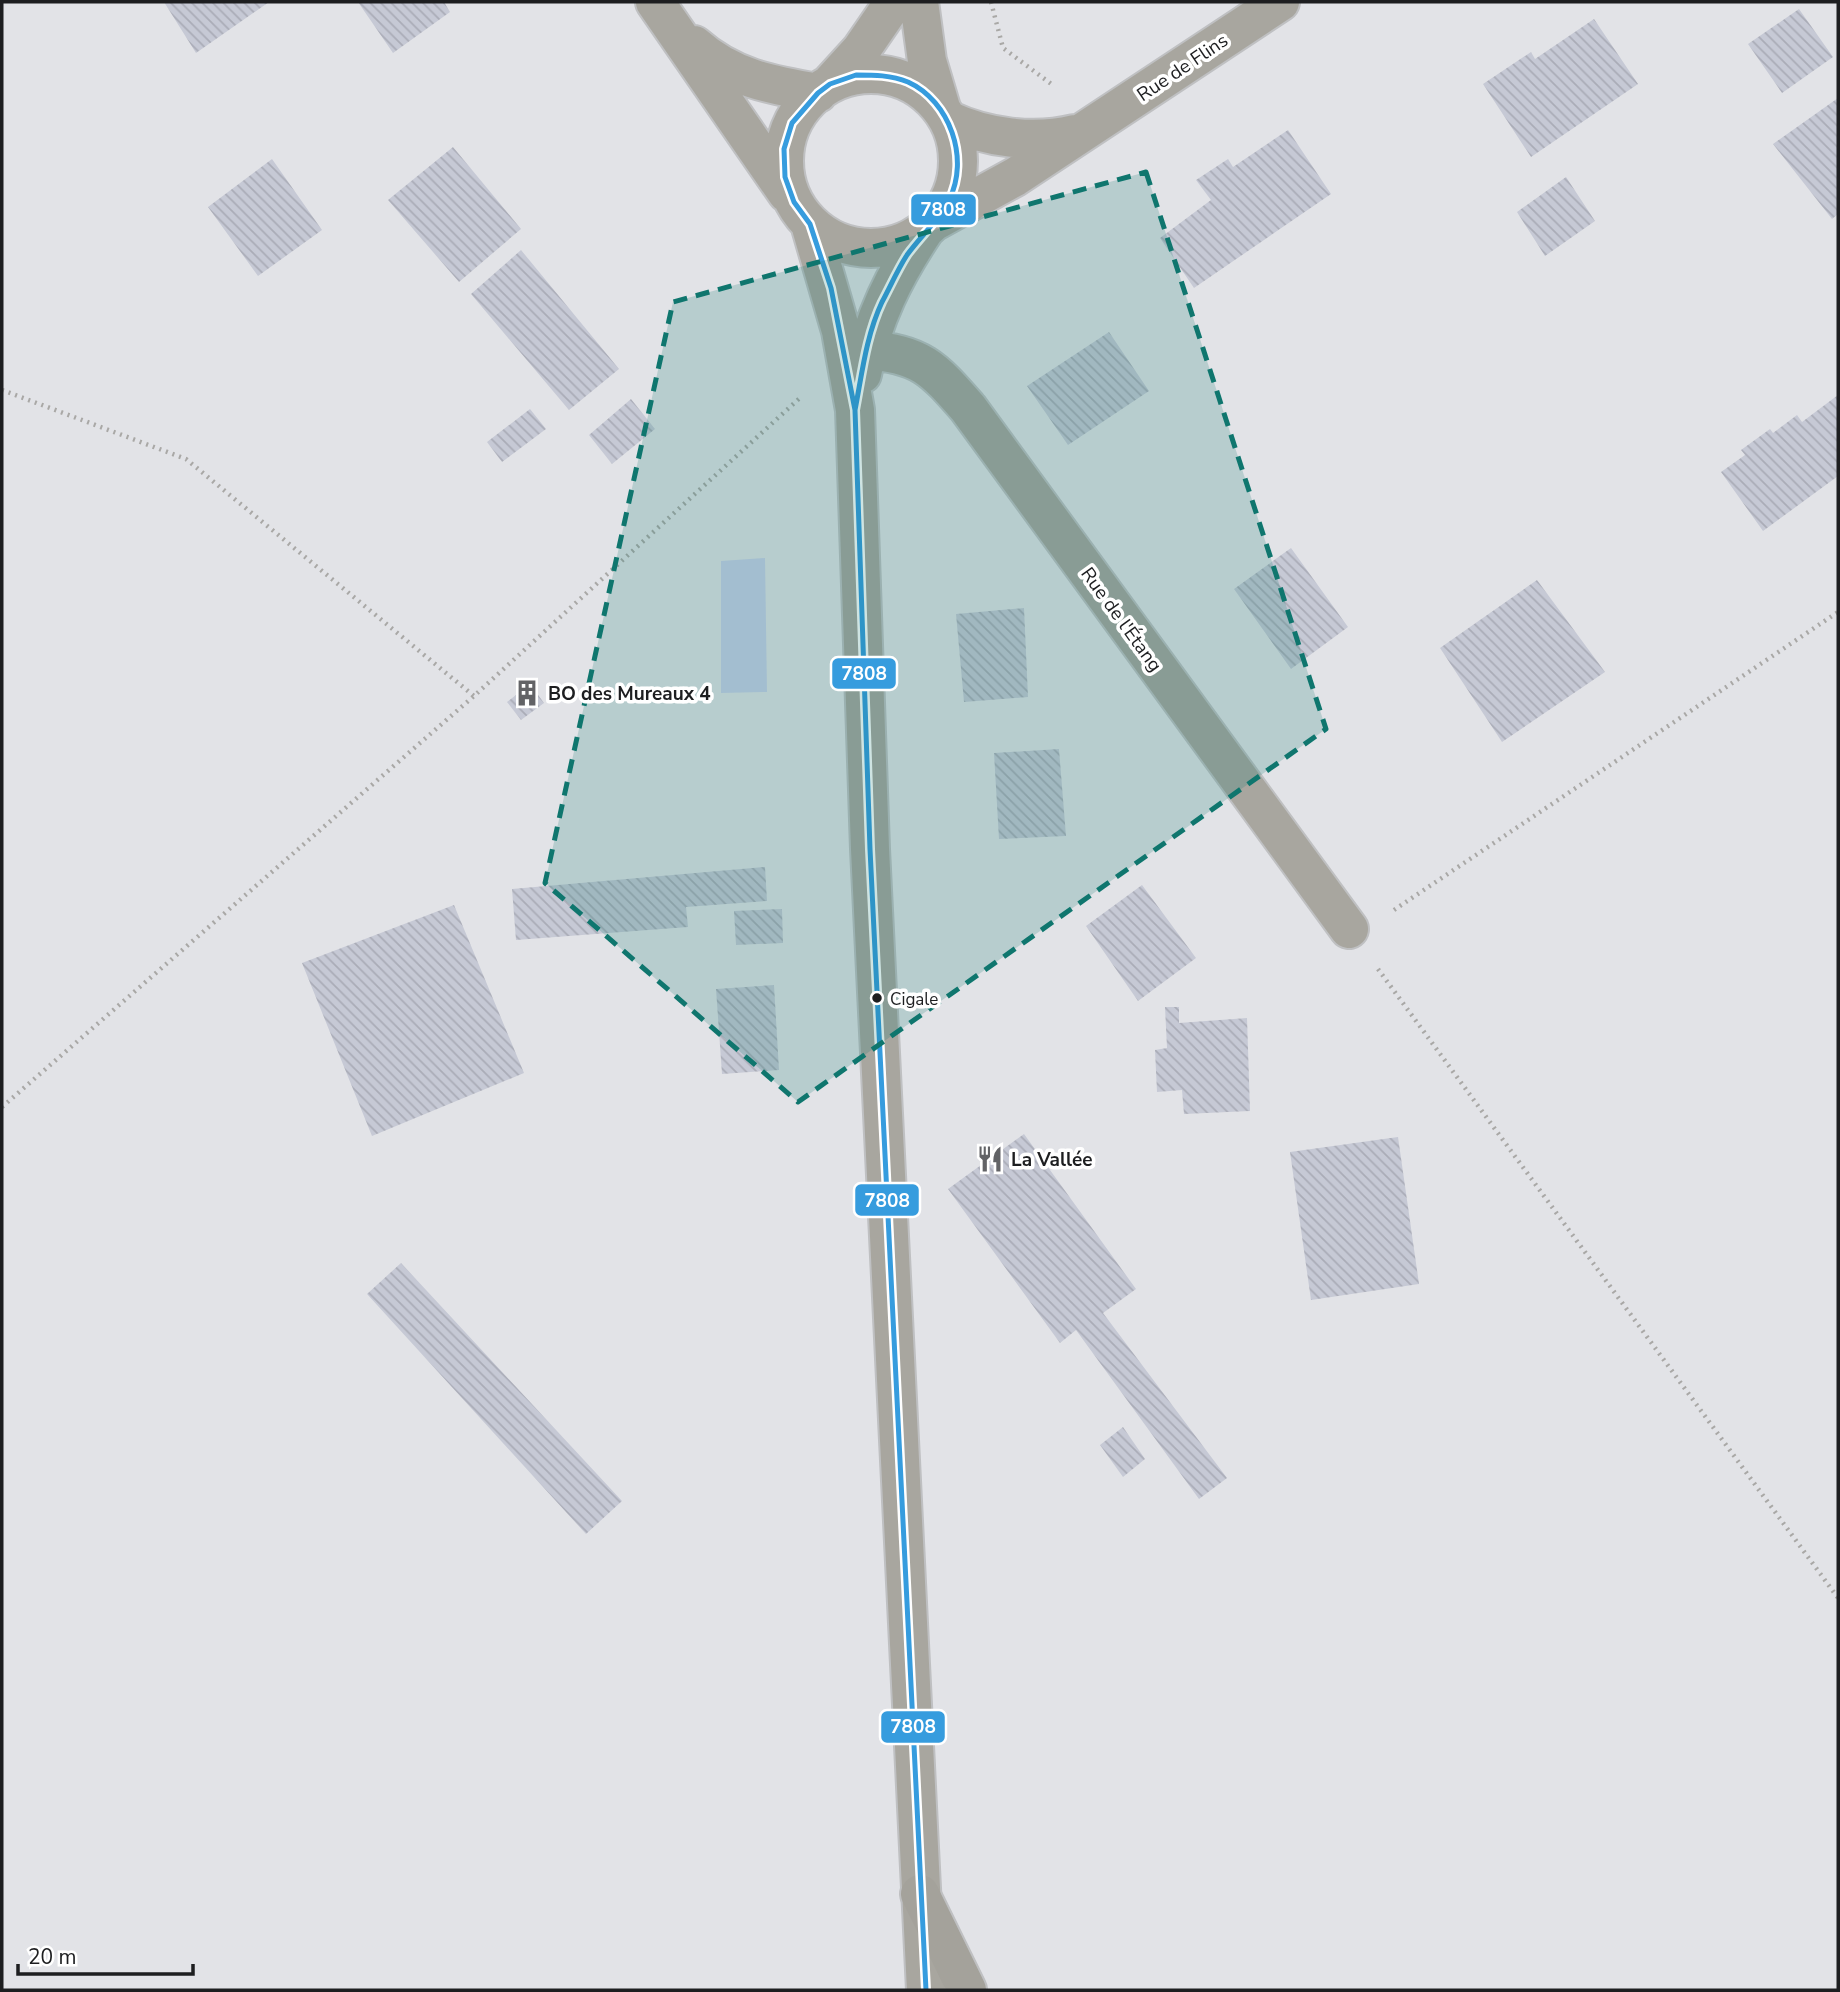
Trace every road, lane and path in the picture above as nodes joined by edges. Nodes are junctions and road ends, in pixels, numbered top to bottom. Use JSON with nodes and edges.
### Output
{"nodes":[{"id":1,"x":894,"y":2,"type":"edge"},
{"id":2,"x":919,"y":2,"type":"edge"},
{"id":3,"x":991,"y":2,"type":"edge"},
{"id":4,"x":1280,"y":2,"type":"edge"},
{"id":5,"x":662,"y":12,"type":"edge"},
{"id":6,"x":824,"y":88,"type":"junction"},
{"id":7,"x":1058,"y":89,"type":"dead end"},
{"id":8,"x":944,"y":114,"type":"junction"},
{"id":9,"x":1084,"y":132,"type":"junction"},
{"id":10,"x":802,"y":213,"type":"junction"},
{"id":11,"x":930,"y":225,"type":"junction"},
{"id":12,"x":857,"y":379,"type":"junction"},
{"id":13,"x":2,"y":390,"type":"edge"},
{"id":14,"x":1838,"y":612,"type":"edge"},
{"id":15,"x":474,"y":696,"type":"junction"},
{"id":16,"x":1352,"y":933,"type":"junction"},
{"id":17,"x":2,"y":1107,"type":"edge"},
{"id":18,"x":1838,"y":1598,"type":"edge"},
{"id":19,"x":920,"y":1895,"type":"junction"},
{"id":20,"x":926,"y":1990,"type":"edge"},
{"id":21,"x":967,"y":1990,"type":"edge"}],
"edges":[{"from":1,"to":6,"type":"street"},
{"from":2,"to":8,"type":"street"},
{"from":3,"to":7,"type":"path"},
{"from":4,"to":9,"type":"street","name":"Rue de Flins"},
{"from":5,"to":6,"type":"street"},
{"from":5,"to":10,"type":"street"},
{"from":6,"to":8,"type":"street"},
{"from":6,"to":10,"type":"street"},
{"from":8,"to":9,"type":"street","name":"Rue de Flins"},
{"from":8,"to":11,"type":"street"},
{"from":9,"to":11,"type":"street","name":"Rue de Flins"},
{"from":10,"to":11,"type":"street"},
{"from":10,"to":12,"type":"street"},
{"from":11,"to":12,"type":"street"},
{"from":12,"to":15,"type":"path"},
{"from":12,"to":16,"type":"street","name":"Rue de l'Étang"},
{"from":12,"to":19,"type":"street"},
{"from":13,"to":15,"type":"path"},
{"from":14,"to":16,"type":"path"},
{"from":15,"to":17,"type":"path"},
{"from":16,"to":18,"type":"path"},
{"from":19,"to":20,"type":"street"},
{"from":19,"to":21,"type":"highway"}]}
